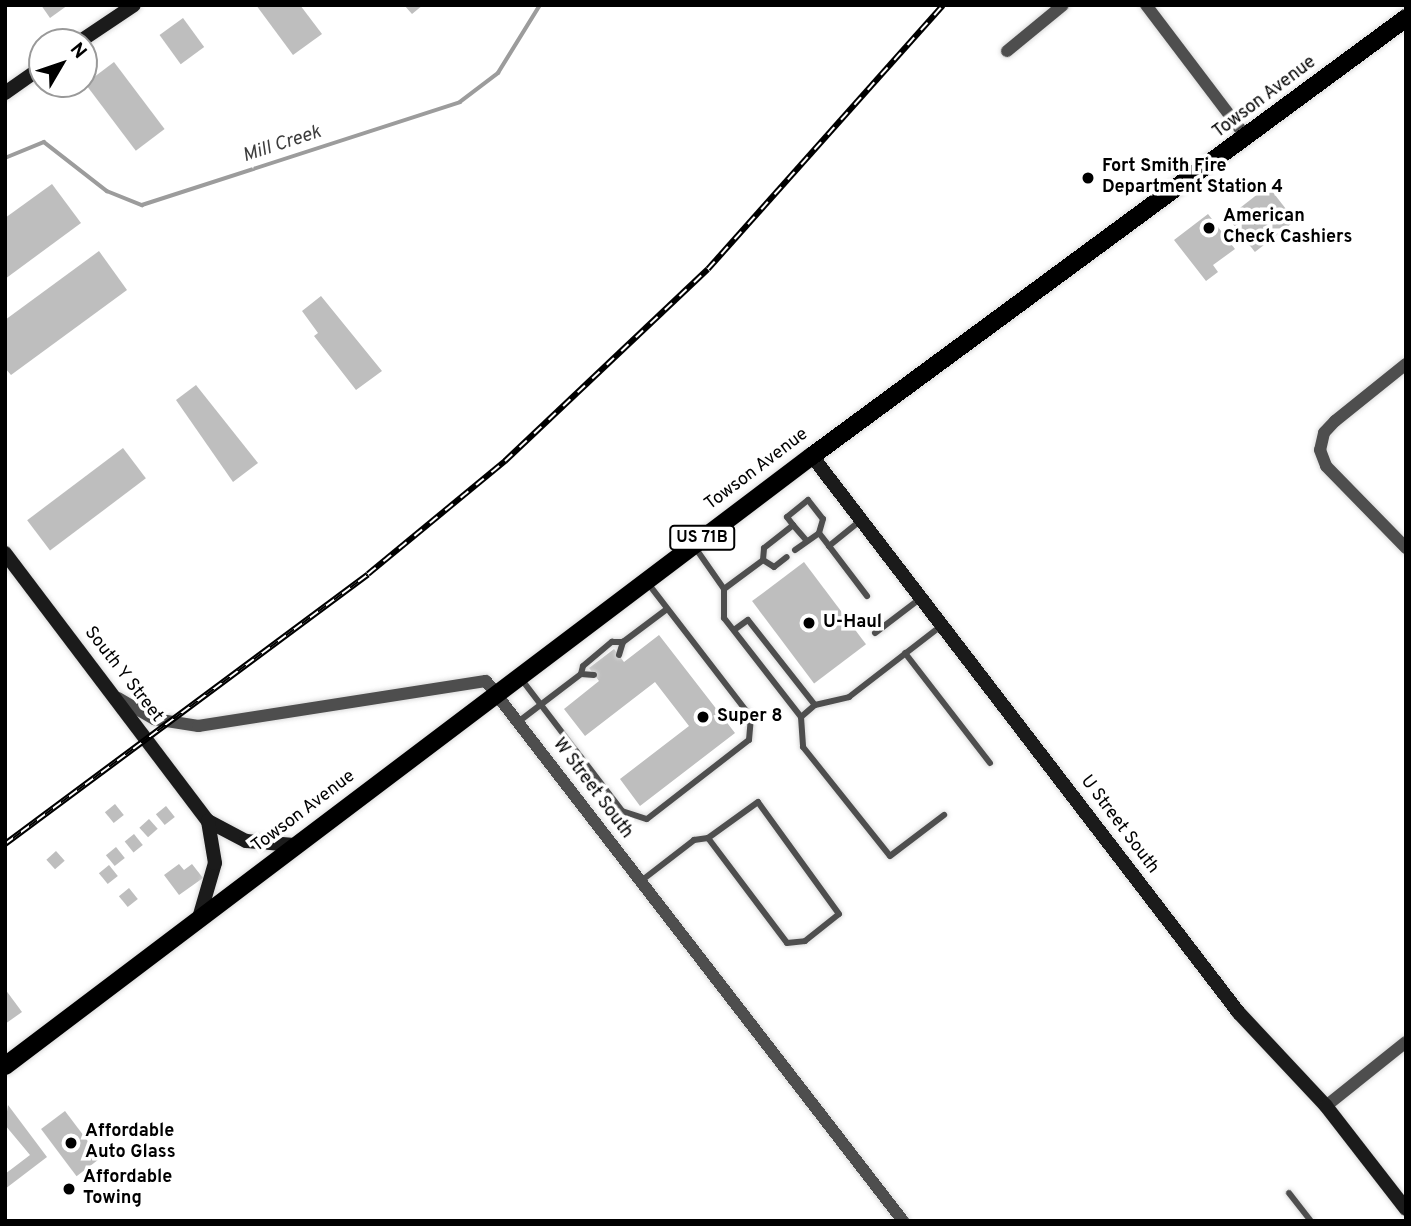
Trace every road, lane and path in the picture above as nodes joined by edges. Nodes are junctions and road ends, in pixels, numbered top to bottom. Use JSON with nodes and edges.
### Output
{"nodes":[{"id":1,"x":134,"y":5,"type":"edge"},
{"id":2,"x":1063,"y":5,"type":"edge"},
{"id":3,"x":1146,"y":5,"type":"edge"},
{"id":4,"x":1399,"y":5,"type":"edge"},
{"id":5,"x":1406,"y":16,"type":"edge"},
{"id":6,"x":98,"y":29,"type":"edge"},
{"id":7,"x":1007,"y":51,"type":"dead end"},
{"id":8,"x":28,"y":77,"type":"edge"},
{"id":9,"x":5,"y":93,"type":"edge"},
{"id":10,"x":1247,"y":138,"type":"junction"},
{"id":11,"x":1406,"y":364,"type":"edge"},
{"id":12,"x":812,"y":456,"type":"junction"},
{"id":13,"x":862,"y":519,"type":"junction"},
{"id":14,"x":793,"y":525,"type":"junction"},
{"id":15,"x":819,"y":533,"type":"junction"},
{"id":16,"x":807,"y":541,"type":"junction"},
{"id":17,"x":693,"y":545,"type":"junction"},
{"id":18,"x":829,"y":546,"type":"junction"},
{"id":19,"x":1406,"y":548,"type":"edge"},
{"id":20,"x":796,"y":550,"type":"dead end"},
{"id":21,"x":5,"y":553,"type":"edge"},
{"id":22,"x":787,"y":557,"type":"dead end"},
{"id":23,"x":763,"y":560,"type":"junction"},
{"id":24,"x":645,"y":580,"type":"junction"},
{"id":25,"x":724,"y":589,"type":"junction"},
{"id":26,"x":867,"y":596,"type":"dead end"},
{"id":27,"x":922,"y":597,"type":"junction"},
{"id":28,"x":667,"y":609,"type":"junction"},
{"id":29,"x":944,"y":624,"type":"junction"},
{"id":30,"x":734,"y":630,"type":"junction"},
{"id":31,"x":875,"y":633,"type":"dead end"},
{"id":32,"x":623,"y":642,"type":"junction"},
{"id":33,"x":905,"y":653,"type":"junction"},
{"id":34,"x":619,"y":655,"type":"dead end"},
{"id":35,"x":581,"y":674,"type":"junction"},
{"id":36,"x":518,"y":675,"type":"junction"},
{"id":37,"x":594,"y":675,"type":"dead end"},
{"id":38,"x":495,"y":692,"type":"junction"},
{"id":39,"x":115,"y":696,"type":"junction"},
{"id":40,"x":540,"y":704,"type":"junction"},
{"id":41,"x":815,"y":705,"type":"junction"},
{"id":42,"x":801,"y":717,"type":"junction"},
{"id":43,"x":519,"y":722,"type":"junction"},
{"id":44,"x":990,"y":763,"type":"dead end"},
{"id":45,"x":944,"y":815,"type":"dead end"},
{"id":46,"x":208,"y":821,"type":"junction"},
{"id":47,"x":708,"y":838,"type":"junction"},
{"id":48,"x":294,"y":845,"type":"junction"},
{"id":49,"x":641,"y":881,"type":"junction"},
{"id":50,"x":199,"y":918,"type":"junction"},
{"id":51,"x":1406,"y":1042,"type":"edge"},
{"id":52,"x":5,"y":1066,"type":"edge"},
{"id":53,"x":1326,"y":1106,"type":"junction"},
{"id":54,"x":1289,"y":1193,"type":"dead end"},
{"id":55,"x":1406,"y":1209,"type":"edge"},
{"id":56,"x":903,"y":1221,"type":"edge"},
{"id":57,"x":1311,"y":1221,"type":"edge"}],
"edges":[{"from":1,"to":6,"type":"street"},
{"from":2,"to":7,"type":"street"},
{"from":3,"to":10,"type":"street"},
{"from":4,"to":5,"type":"street"},
{"from":5,"to":10,"type":"main road","name":"Towson Avenue","number":"US 71B"},
{"from":8,"to":9,"type":"street"},
{"from":10,"to":12,"type":"main road","name":"Towson Avenue","number":"US 71B"},
{"from":11,"to":19,"type":"street"},
{"from":12,"to":13,"type":"street","name":"U Street South"},
{"from":12,"to":17,"type":"main road","name":"Towson Avenue","number":"US 71B"},
{"from":13,"to":18,"type":"lane"},
{"from":13,"to":27,"type":"street","name":"U Street South"},
{"from":14,"to":15,"type":"lane"},
{"from":14,"to":16,"type":"lane"},
{"from":14,"to":23,"type":"lane"},
{"from":15,"to":16,"type":"lane"},
{"from":15,"to":18,"type":"lane"},
{"from":16,"to":20,"type":"lane"},
{"from":17,"to":24,"type":"main road","name":"Towson Avenue","number":"US 71B"},
{"from":17,"to":25,"type":"lane"},
{"from":18,"to":26,"type":"lane"},
{"from":21,"to":39,"type":"street","name":"South Y Street"},
{"from":22,"to":23,"type":"lane"},
{"from":23,"to":25,"type":"lane"},
{"from":24,"to":28,"type":"lane"},
{"from":24,"to":36,"type":"main road","name":"Towson Avenue","number":"US 71B"},
{"from":25,"to":30,"type":"lane"},
{"from":27,"to":29,"type":"street","name":"U Street South"},
{"from":27,"to":31,"type":"lane"},
{"from":28,"to":32,"type":"lane"},
{"from":28,"to":40,"type":"lane"},
{"from":29,"to":33,"type":"lane"},
{"from":29,"to":53,"type":"street","name":"U Street South"},
{"from":30,"to":41,"type":"lane"},
{"from":30,"to":42,"type":"lane"},
{"from":32,"to":34,"type":"lane"},
{"from":32,"to":35,"type":"lane"},
{"from":33,"to":41,"type":"lane"},
{"from":33,"to":44,"type":"lane"},
{"from":35,"to":37,"type":"lane"},
{"from":35,"to":40,"type":"lane"},
{"from":36,"to":38,"type":"main road","name":"Towson Avenue","number":"US 71B"},
{"from":36,"to":40,"type":"lane"},
{"from":38,"to":39,"type":"street"},
{"from":38,"to":43,"type":"street","name":"W Street South"},
{"from":38,"to":48,"type":"main road","name":"Towson Avenue","number":"US 71B"},
{"from":39,"to":46,"type":"street","name":"South Y Street"},
{"from":40,"to":43,"type":"lane"},
{"from":41,"to":42,"type":"lane"},
{"from":42,"to":45,"type":"lane"},
{"from":43,"to":49,"type":"street","name":"W Street South"},
{"from":46,"to":48,"type":"street","name":"South Y Street"},
{"from":46,"to":50,"type":"street","name":"South Y Street"},
{"from":47,"to":47,"type":"lane"},
{"from":47,"to":49,"type":"lane"},
{"from":48,"to":50,"type":"main road","name":"Towson Avenue","number":"US 71B"},
{"from":49,"to":56,"type":"street","name":"W Street South"},
{"from":50,"to":52,"type":"main road","name":"Towson Avenue","number":"US 71B"},
{"from":51,"to":53,"type":"street"},
{"from":53,"to":55,"type":"street","name":"U Street South"},
{"from":54,"to":57,"type":"lane"}]}
